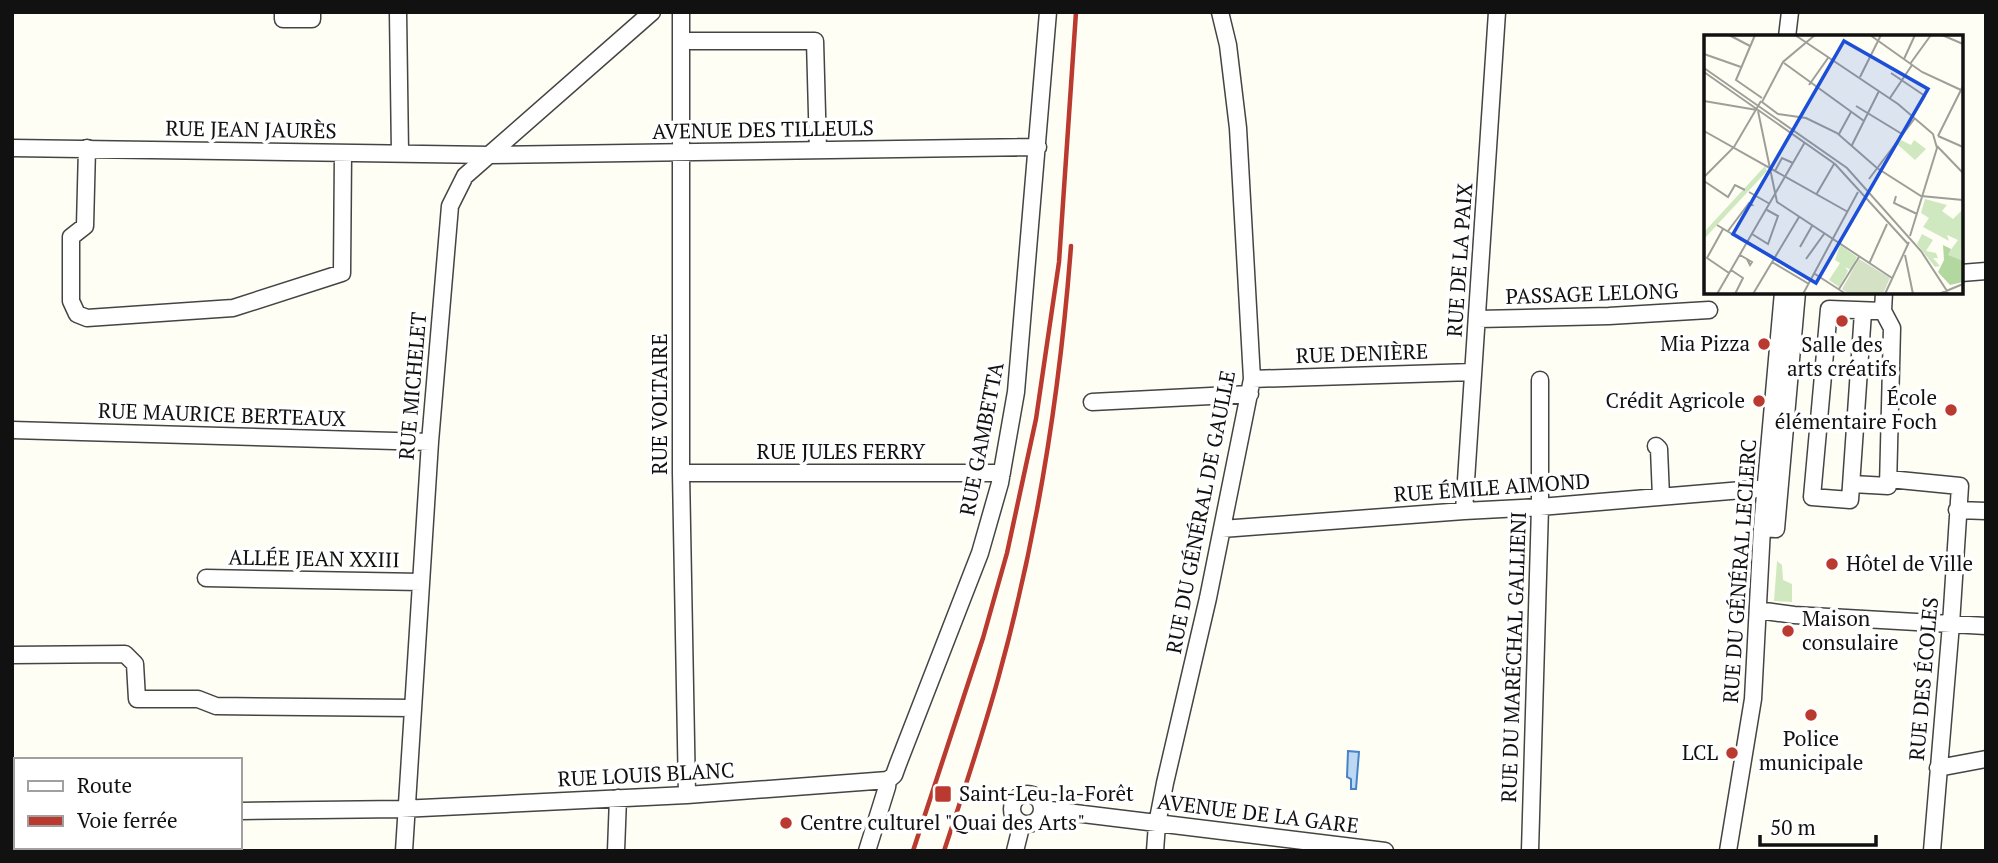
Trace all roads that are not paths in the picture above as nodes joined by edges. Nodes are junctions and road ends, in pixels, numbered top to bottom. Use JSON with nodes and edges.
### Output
{"nodes":[{"id":1,"x":283,"y":12,"type":"edge"},
{"id":2,"x":312,"y":12,"type":"edge"},
{"id":3,"x":398,"y":12,"type":"edge"},
{"id":4,"x":652,"y":12,"type":"edge"},
{"id":5,"x":681,"y":12,"type":"edge"},
{"id":6,"x":1048,"y":12,"type":"edge"},
{"id":7,"x":1220,"y":12,"type":"edge"},
{"id":8,"x":1497,"y":12,"type":"edge"},
{"id":9,"x":1790,"y":12,"type":"edge"},
{"id":10,"x":1787,"y":35,"type":"edge"},
{"id":11,"x":681,"y":41,"type":"junction"},
{"id":12,"x":1038,"y":147,"type":"junction"},
{"id":13,"x":12,"y":148,"type":"edge"},
{"id":14,"x":88,"y":148,"type":"junction"},
{"id":15,"x":818,"y":150,"type":"junction"},
{"id":16,"x":343,"y":153,"type":"junction"},
{"id":17,"x":400,"y":153,"type":"junction"},
{"id":18,"x":680,"y":153,"type":"junction"},
{"id":19,"x":490,"y":155,"type":"junction"},
{"id":20,"x":1986,"y":271,"type":"edge"},
{"id":21,"x":1963,"y":272,"type":"edge"},
{"id":22,"x":1783,"y":294,"type":"edge"},
{"id":23,"x":1797,"y":294,"type":"edge"},
{"id":24,"x":1884,"y":294,"type":"edge"},
{"id":25,"x":1709,"y":310,"type":"dead end"},
{"id":26,"x":1883,"y":311,"type":"junction"},
{"id":27,"x":1863,"y":312,"type":"junction"},
{"id":28,"x":1477,"y":319,"type":"junction"},
{"id":29,"x":1473,"y":372,"type":"junction"},
{"id":30,"x":1540,"y":380,"type":"dead end"},
{"id":31,"x":1251,"y":386,"type":"junction"},
{"id":32,"x":1092,"y":402,"type":"dead end"},
{"id":33,"x":12,"y":430,"type":"edge"},
{"id":34,"x":430,"y":442,"type":"junction"},
{"id":35,"x":1656,"y":446,"type":"dead end"},
{"id":36,"x":1776,"y":456,"type":"junction"},
{"id":37,"x":681,"y":473,"type":"junction"},
{"id":38,"x":1002,"y":473,"type":"junction"},
{"id":39,"x":1889,"y":479,"type":"junction"},
{"id":40,"x":1852,"y":484,"type":"junction"},
{"id":41,"x":1766,"y":488,"type":"junction"},
{"id":42,"x":1661,"y":497,"type":"junction"},
{"id":43,"x":1957,"y":506,"type":"junction"},
{"id":44,"x":1540,"y":507,"type":"junction"},
{"id":45,"x":1464,"y":510,"type":"junction"},
{"id":46,"x":1986,"y":512,"type":"edge"},
{"id":47,"x":1762,"y":528,"type":"junction"},
{"id":48,"x":1222,"y":529,"type":"junction"},
{"id":49,"x":206,"y":578,"type":"dead end"},
{"id":50,"x":421,"y":582,"type":"junction"},
{"id":51,"x":1758,"y":610,"type":"junction"},
{"id":52,"x":1951,"y":624,"type":"junction"},
{"id":53,"x":1986,"y":626,"type":"edge"},
{"id":54,"x":12,"y":654,"type":"edge"},
{"id":55,"x":412,"y":708,"type":"junction"},
{"id":56,"x":1986,"y":759,"type":"edge"},
{"id":57,"x":1938,"y":768,"type":"junction"},
{"id":58,"x":888,"y":779,"type":"junction"},
{"id":59,"x":687,"y":794,"type":"junction"},
{"id":60,"x":618,"y":798,"type":"junction"},
{"id":61,"x":406,"y":808,"type":"junction"},
{"id":62,"x":1042,"y":809,"type":"junction"},
{"id":63,"x":242,"y":811,"type":"edge"},
{"id":64,"x":1022,"y":823,"type":"junction"},
{"id":65,"x":1157,"y":824,"type":"junction"},
{"id":66,"x":404,"y":851,"type":"edge"},
{"id":67,"x":616,"y":851,"type":"edge"},
{"id":68,"x":867,"y":851,"type":"edge"},
{"id":69,"x":1015,"y":851,"type":"edge"},
{"id":70,"x":1155,"y":851,"type":"edge"},
{"id":71,"x":1385,"y":851,"type":"edge"},
{"id":72,"x":1530,"y":851,"type":"edge"},
{"id":73,"x":1727,"y":851,"type":"edge"},
{"id":74,"x":1932,"y":851,"type":"edge"}],
"edges":[{"from":1,"to":2,"type":"street"},
{"from":3,"to":17,"type":"street"},
{"from":4,"to":19,"type":"street","name":"RUE MICHELET"},
{"from":5,"to":11,"type":"street","name":"RUE VOLTAIRE"},
{"from":6,"to":12,"type":"street","name":"RUE GAMBETTA"},
{"from":7,"to":31,"type":"street","name":"RUE DU GÉNÉRAL DE GAULLE"},
{"from":8,"to":28,"type":"street","name":"RUE DE LA PAIX"},
{"from":9,"to":10,"type":"street"},
{"from":11,"to":15,"type":"street"},
{"from":11,"to":18,"type":"street","name":"RUE VOLTAIRE"},
{"from":12,"to":15,"type":"street","name":"AVENUE DES TILLEULS"},
{"from":12,"to":38,"type":"street","name":"RUE GAMBETTA"},
{"from":13,"to":14,"type":"street","name":"RUE JEAN JAURÈS"},
{"from":14,"to":16,"type":"street","name":"RUE JEAN JAURÈS"},
{"from":14,"to":16,"type":"street"},
{"from":15,"to":18,"type":"street","name":"AVENUE DES TILLEULS"},
{"from":16,"to":17,"type":"street","name":"RUE JEAN JAURÈS"},
{"from":17,"to":19,"type":"street","name":"RUE JEAN JAURÈS"},
{"from":18,"to":19,"type":"street","name":"AVENUE DES TILLEULS"},
{"from":18,"to":37,"type":"street","name":"RUE VOLTAIRE"},
{"from":19,"to":34,"type":"street","name":"RUE MICHELET"},
{"from":20,"to":21,"type":"street"},
{"from":22,"to":36,"type":"street","name":"RUE DU GÉNÉRAL LECLERC"},
{"from":23,"to":36,"type":"street"},
{"from":24,"to":26,"type":"street"},
{"from":25,"to":28,"type":"street","name":"PASSAGE LELONG"},
{"from":26,"to":27,"type":"street"},
{"from":26,"to":39,"type":"street"},
{"from":27,"to":40,"type":"street"},
{"from":27,"to":40,"type":"street"},
{"from":28,"to":29,"type":"street","name":"RUE DE LA PAIX"},
{"from":29,"to":31,"type":"street","name":"RUE DENIÈRE"},
{"from":29,"to":45,"type":"street","name":"RUE DE LA PAIX"},
{"from":30,"to":44,"type":"street","name":"RUE DU MARÉCHAL GALLIENI"},
{"from":31,"to":32,"type":"street","name":"RUE DENIÈRE"},
{"from":31,"to":48,"type":"street","name":"RUE DU GÉNÉRAL DE GAULLE"},
{"from":33,"to":34,"type":"street","name":"RUE MAURICE BERTEAUX"},
{"from":34,"to":50,"type":"street","name":"RUE MICHELET"},
{"from":35,"to":42,"type":"street"},
{"from":36,"to":41,"type":"street","name":"RUE DU GÉNÉRAL LECLERC"},
{"from":36,"to":47,"type":"street"},
{"from":37,"to":38,"type":"street","name":"RUE JULES FERRY"},
{"from":37,"to":59,"type":"street","name":"RUE VOLTAIRE"},
{"from":38,"to":58,"type":"street","name":"RUE GAMBETTA"},
{"from":39,"to":40,"type":"street"},
{"from":39,"to":43,"type":"street"},
{"from":41,"to":42,"type":"street","name":"RUE ÉMILE AIMOND"},
{"from":41,"to":47,"type":"street","name":"RUE DU GÉNÉRAL LECLERC"},
{"from":42,"to":44,"type":"street","name":"RUE ÉMILE AIMOND"},
{"from":43,"to":46,"type":"street"},
{"from":43,"to":52,"type":"street","name":"RUE DES ÉCOLES"},
{"from":44,"to":45,"type":"street","name":"RUE ÉMILE AIMOND"},
{"from":44,"to":72,"type":"street","name":"RUE DU MARÉCHAL GALLIENI"},
{"from":45,"to":48,"type":"street","name":"RUE ÉMILE AIMOND"},
{"from":47,"to":51,"type":"street","name":"RUE DU GÉNÉRAL LECLERC"},
{"from":48,"to":65,"type":"street","name":"RUE DU GÉNÉRAL DE GAULLE"},
{"from":49,"to":50,"type":"street","name":"ALLÉE JEAN XXIII"},
{"from":50,"to":55,"type":"street","name":"RUE MICHELET"},
{"from":51,"to":52,"type":"street"},
{"from":51,"to":73,"type":"street","name":"RUE DU GÉNÉRAL LECLERC"},
{"from":52,"to":53,"type":"street"},
{"from":52,"to":57,"type":"street","name":"RUE DES ÉCOLES"},
{"from":54,"to":55,"type":"street"},
{"from":55,"to":61,"type":"street","name":"RUE MICHELET"},
{"from":56,"to":57,"type":"street"},
{"from":57,"to":74,"type":"street","name":"RUE DES ÉCOLES"},
{"from":58,"to":59,"type":"street","name":"RUE LOUIS BLANC"},
{"from":58,"to":68,"type":"street","name":"RUE GAMBETTA"},
{"from":59,"to":60,"type":"street","name":"RUE LOUIS BLANC"},
{"from":60,"to":61,"type":"street","name":"RUE LOUIS BLANC"},
{"from":60,"to":67,"type":"street"},
{"from":61,"to":63,"type":"street","name":"RUE LOUIS BLANC"},
{"from":61,"to":66,"type":"street","name":"RUE MICHELET"},
{"from":62,"to":64,"type":"street"},
{"from":62,"to":64,"type":"street"},
{"from":62,"to":65,"type":"street","name":"AVENUE DE LA GARE"},
{"from":64,"to":69,"type":"street"},
{"from":65,"to":70,"type":"street","name":"RUE DU GÉNÉRAL DE GAULLE"},
{"from":65,"to":71,"type":"street","name":"AVENUE DE LA GARE"}]}
